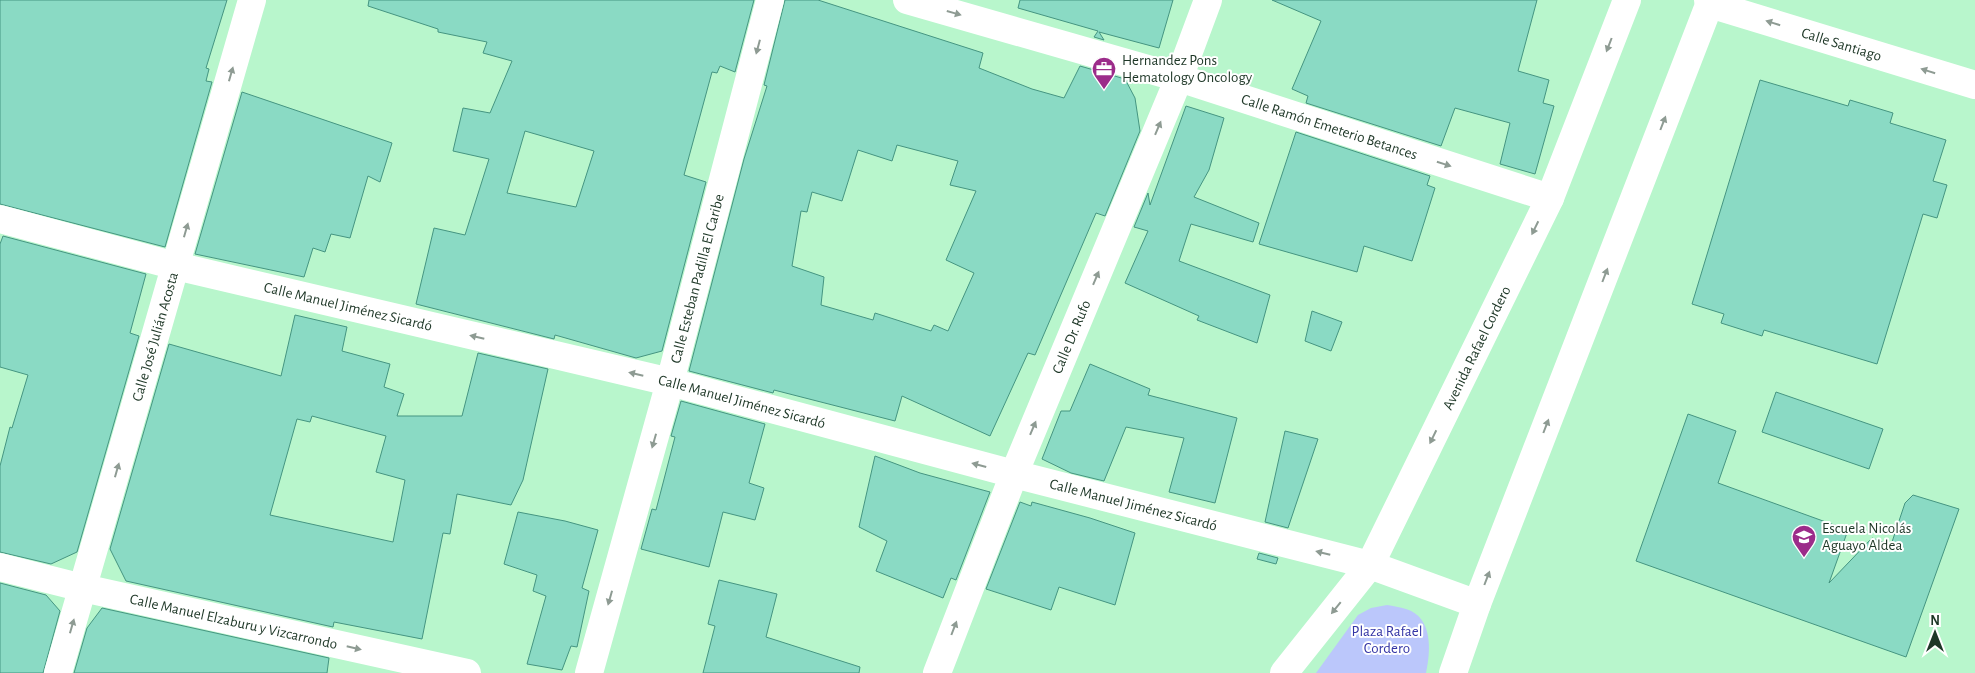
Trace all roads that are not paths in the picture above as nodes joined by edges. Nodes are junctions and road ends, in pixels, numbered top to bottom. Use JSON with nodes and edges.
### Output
{"nodes":[{"id":1,"x":252,"y":0,"type":"edge"},
{"id":2,"x":770,"y":0,"type":"edge"},
{"id":3,"x":907,"y":0,"type":"edge"},
{"id":4,"x":1208,"y":0,"type":"edge"},
{"id":5,"x":1627,"y":0,"type":"edge"},
{"id":6,"x":1710,"y":1,"type":"edge"},
{"id":7,"x":1179,"y":78,"type":"junction"},
{"id":8,"x":1975,"y":85,"type":"edge"},
{"id":9,"x":1550,"y":198,"type":"junction"},
{"id":10,"x":0,"y":219,"type":"edge"},
{"id":11,"x":176,"y":266,"type":"junction"},
{"id":12,"x":670,"y":382,"type":"junction"},
{"id":13,"x":1014,"y":474,"type":"junction"},
{"id":14,"x":1370,"y":565,"type":"junction"},
{"id":15,"x":0,"y":567,"type":"edge"},
{"id":16,"x":83,"y":588,"type":"junction"},
{"id":17,"x":1477,"y":604,"type":"junction"},
{"id":18,"x":58,"y":673,"type":"edge"},
{"id":19,"x":467,"y":673,"type":"edge"},
{"id":20,"x":589,"y":673,"type":"edge"},
{"id":21,"x":937,"y":673,"type":"edge"},
{"id":22,"x":1284,"y":673,"type":"edge"},
{"id":23,"x":1453,"y":673,"type":"edge"}],
"edges":[{"from":11,"to":1,"type":"street","name":"Calle José Julián Acosta","one_way":true},
{"from":2,"to":12,"type":"street","name":"Calle Esteban Padilla El Caribe","one_way":true},
{"from":3,"to":7,"type":"street","name":"Calle Ramón Emeterio Betances","one_way":true},
{"from":4,"to":7,"type":"street","name":"Calle Dr. Rufo"},
{"from":5,"to":9,"type":"street","name":"Avenida Rafael Cordero","one_way":true},
{"from":8,"to":6,"type":"street","name":"Calle Santiago","one_way":true},
{"from":17,"to":6,"type":"street","one_way":true},
{"from":7,"to":9,"type":"street","name":"Calle Ramón Emeterio Betances","one_way":true},
{"from":13,"to":7,"type":"street","name":"Calle Dr. Rufo","one_way":true},
{"from":9,"to":14,"type":"street","name":"Avenida Rafael Cordero","one_way":true},
{"from":10,"to":11,"type":"street","name":"Calle Manuel Jiménez Sicardó"},
{"from":12,"to":11,"type":"street","name":"Calle Manuel Jiménez Sicardó","one_way":true},
{"from":16,"to":11,"type":"street","name":"Calle José Julián Acosta","one_way":true},
{"from":13,"to":12,"type":"street","name":"Calle Manuel Jiménez Sicardó","one_way":true},
{"from":12,"to":20,"type":"street","name":"Calle Esteban Padilla El Caribe","one_way":true},
{"from":14,"to":13,"type":"street","name":"Calle Manuel Jiménez Sicardó","one_way":true},
{"from":21,"to":13,"type":"street","name":"Calle Dr. Rufo","one_way":true},
{"from":14,"to":17,"type":"street","name":"Calle Manuel Jiménez Sicardó"},
{"from":14,"to":22,"type":"street","name":"Avenida Rafael Cordero","one_way":true},
{"from":15,"to":16,"type":"street","name":"Calle Manuel Elzaburu y Vizcarrondo"},
{"from":18,"to":16,"type":"street","name":"Calle José Julián Acosta","one_way":true},
{"from":16,"to":19,"type":"street","name":"Calle Manuel Elzaburu y Vizcarrondo","one_way":true},
{"from":17,"to":23,"type":"street"}]}
